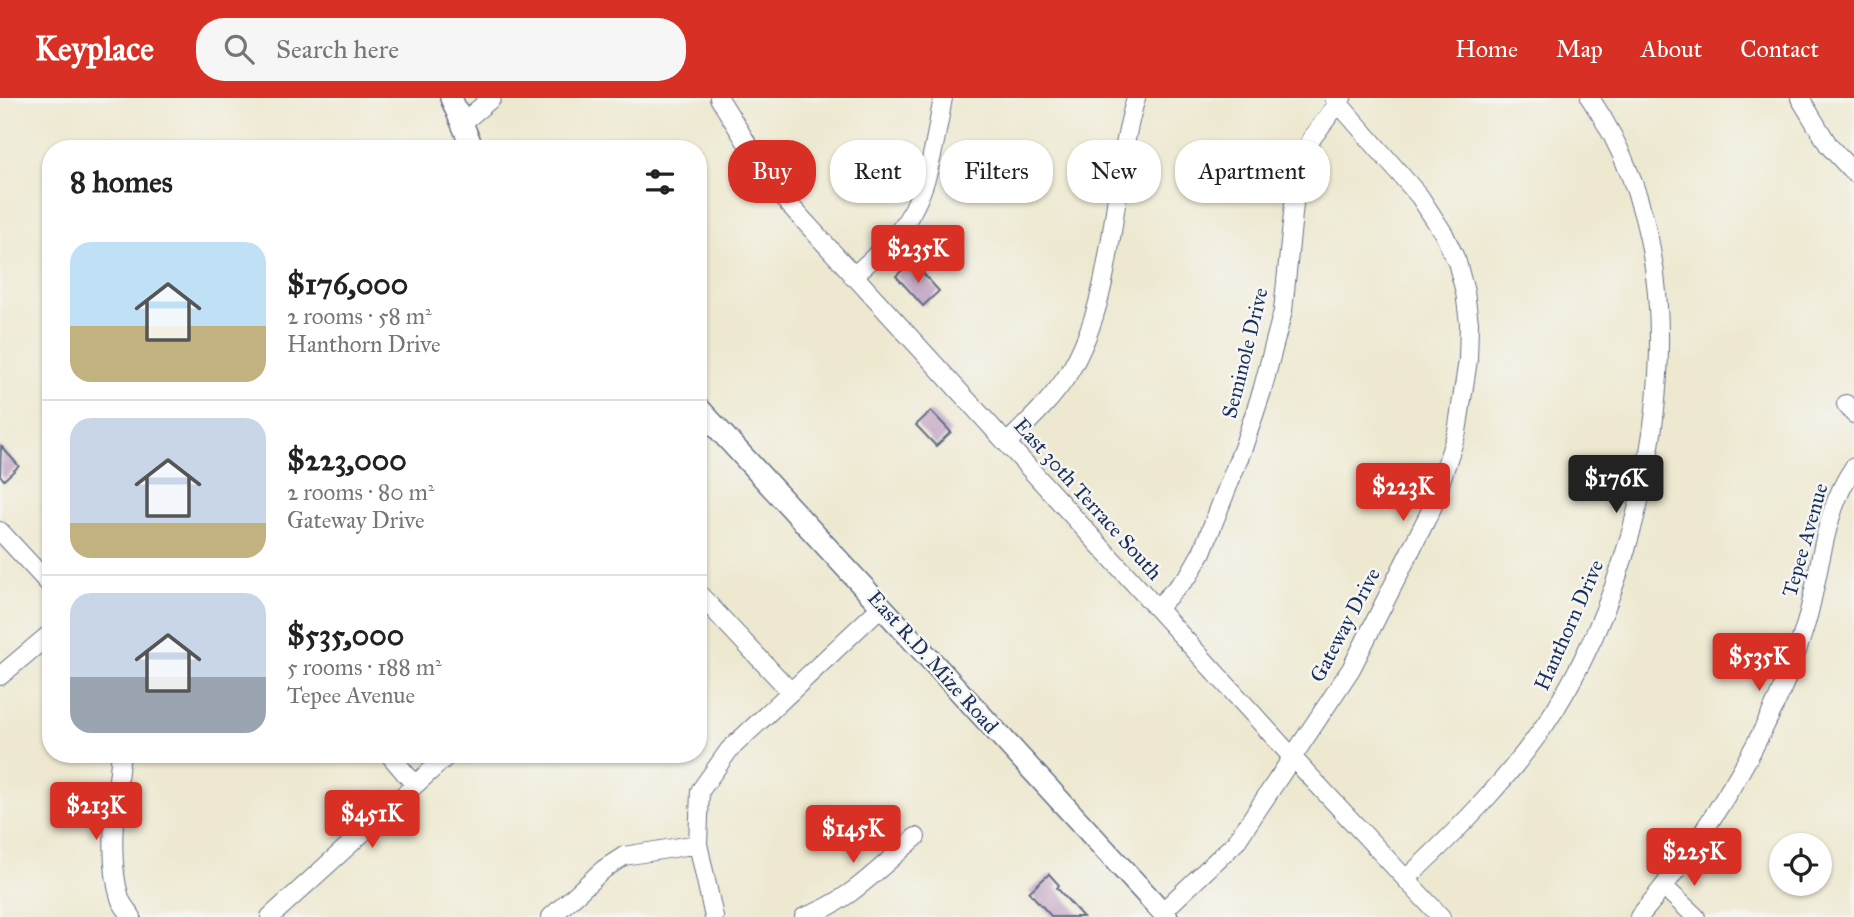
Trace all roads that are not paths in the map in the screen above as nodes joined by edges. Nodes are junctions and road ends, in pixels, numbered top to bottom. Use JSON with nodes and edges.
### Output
{"nodes":[{"id":1,"x":451,"y":98,"type":"edge"},
{"id":2,"x":492,"y":98,"type":"edge"},
{"id":3,"x":719,"y":98,"type":"edge"},
{"id":4,"x":943,"y":98,"type":"edge"},
{"id":5,"x":1136,"y":98,"type":"edge"},
{"id":6,"x":1590,"y":98,"type":"edge"},
{"id":7,"x":1800,"y":98,"type":"edge"},
{"id":8,"x":1338,"y":99,"type":"edge"},
{"id":9,"x":462,"y":123,"type":"junction"},
{"id":10,"x":469,"y":140,"type":"edge"},
{"id":11,"x":1854,"y":173,"type":"edge"},
{"id":12,"x":853,"y":277,"type":"junction"},
{"id":13,"x":707,"y":417,"type":"edge"},
{"id":14,"x":1007,"y":443,"type":"junction"},
{"id":15,"x":1854,"y":467,"type":"edge"},
{"id":16,"x":0,"y":531,"type":"edge"},
{"id":17,"x":42,"y":576,"type":"edge"},
{"id":18,"x":707,"y":603,"type":"edge"},
{"id":19,"x":882,"y":606,"type":"junction"},
{"id":20,"x":1157,"y":608,"type":"junction"},
{"id":21,"x":42,"y":641,"type":"edge"},
{"id":22,"x":0,"y":676,"type":"edge"},
{"id":23,"x":790,"y":692,"type":"junction"},
{"id":24,"x":1293,"y":758,"type":"junction"},
{"id":25,"x":120,"y":763,"type":"edge"},
{"id":26,"x":397,"y":763,"type":"edge"},
{"id":27,"x":439,"y":763,"type":"edge"},
{"id":28,"x":415,"y":785,"type":"junction"},
{"id":29,"x":916,"y":837,"type":"dead end"},
{"id":30,"x":698,"y":844,"type":"junction"},
{"id":31,"x":1406,"y":879,"type":"junction"},
{"id":32,"x":1664,"y":887,"type":"junction"},
{"id":33,"x":1165,"y":914,"type":"edge"},
{"id":34,"x":132,"y":917,"type":"edge"},
{"id":35,"x":270,"y":917,"type":"edge"},
{"id":36,"x":551,"y":917,"type":"edge"},
{"id":37,"x":714,"y":917,"type":"edge"},
{"id":38,"x":804,"y":917,"type":"edge"},
{"id":39,"x":1441,"y":917,"type":"edge"},
{"id":40,"x":1639,"y":917,"type":"edge"},
{"id":41,"x":1696,"y":917,"type":"edge"}],
"edges":[{"from":1,"to":9,"type":"main road"},
{"from":2,"to":9,"type":"street"},
{"from":3,"to":12,"type":"street","name":"East 30th Terrace South"},
{"from":4,"to":12,"type":"street"},
{"from":5,"to":14,"type":"street"},
{"from":6,"to":31,"type":"street","name":"Hanthorn Drive"},
{"from":7,"to":11,"type":"street"},
{"from":8,"to":20,"type":"street","name":"Seminole Drive"},
{"from":8,"to":24,"type":"street","name":"Gateway Drive"},
{"from":9,"to":10,"type":"main road"},
{"from":12,"to":14,"type":"street","name":"East 30th Terrace South"},
{"from":13,"to":19,"type":"main road","name":"East R.D. Mize Road"},
{"from":14,"to":20,"type":"street","name":"East 30th Terrace South"},
{"from":15,"to":32,"type":"street","name":"Tepee Avenue"},
{"from":16,"to":17,"type":"street"},
{"from":18,"to":23,"type":"street"},
{"from":19,"to":23,"type":"street"},
{"from":19,"to":33,"type":"main road","name":"East R.D. Mize Road"},
{"from":20,"to":24,"type":"street","name":"East 30th Terrace South"},
{"from":21,"to":22,"type":"street"},
{"from":23,"to":30,"type":"street"},
{"from":24,"to":31,"type":"street","name":"East 30th Terrace South"},
{"from":24,"to":33,"type":"street","name":"Gateway Drive"},
{"from":25,"to":34,"type":"street"},
{"from":26,"to":28,"type":"street"},
{"from":27,"to":28,"type":"street"},
{"from":28,"to":35,"type":"street"},
{"from":29,"to":38,"type":"street"},
{"from":30,"to":36,"type":"street"},
{"from":30,"to":37,"type":"street"},
{"from":31,"to":39,"type":"street","name":"East 30th Terrace South"},
{"from":32,"to":40,"type":"street","name":"Tepee Avenue"},
{"from":32,"to":41,"type":"street"}]}
